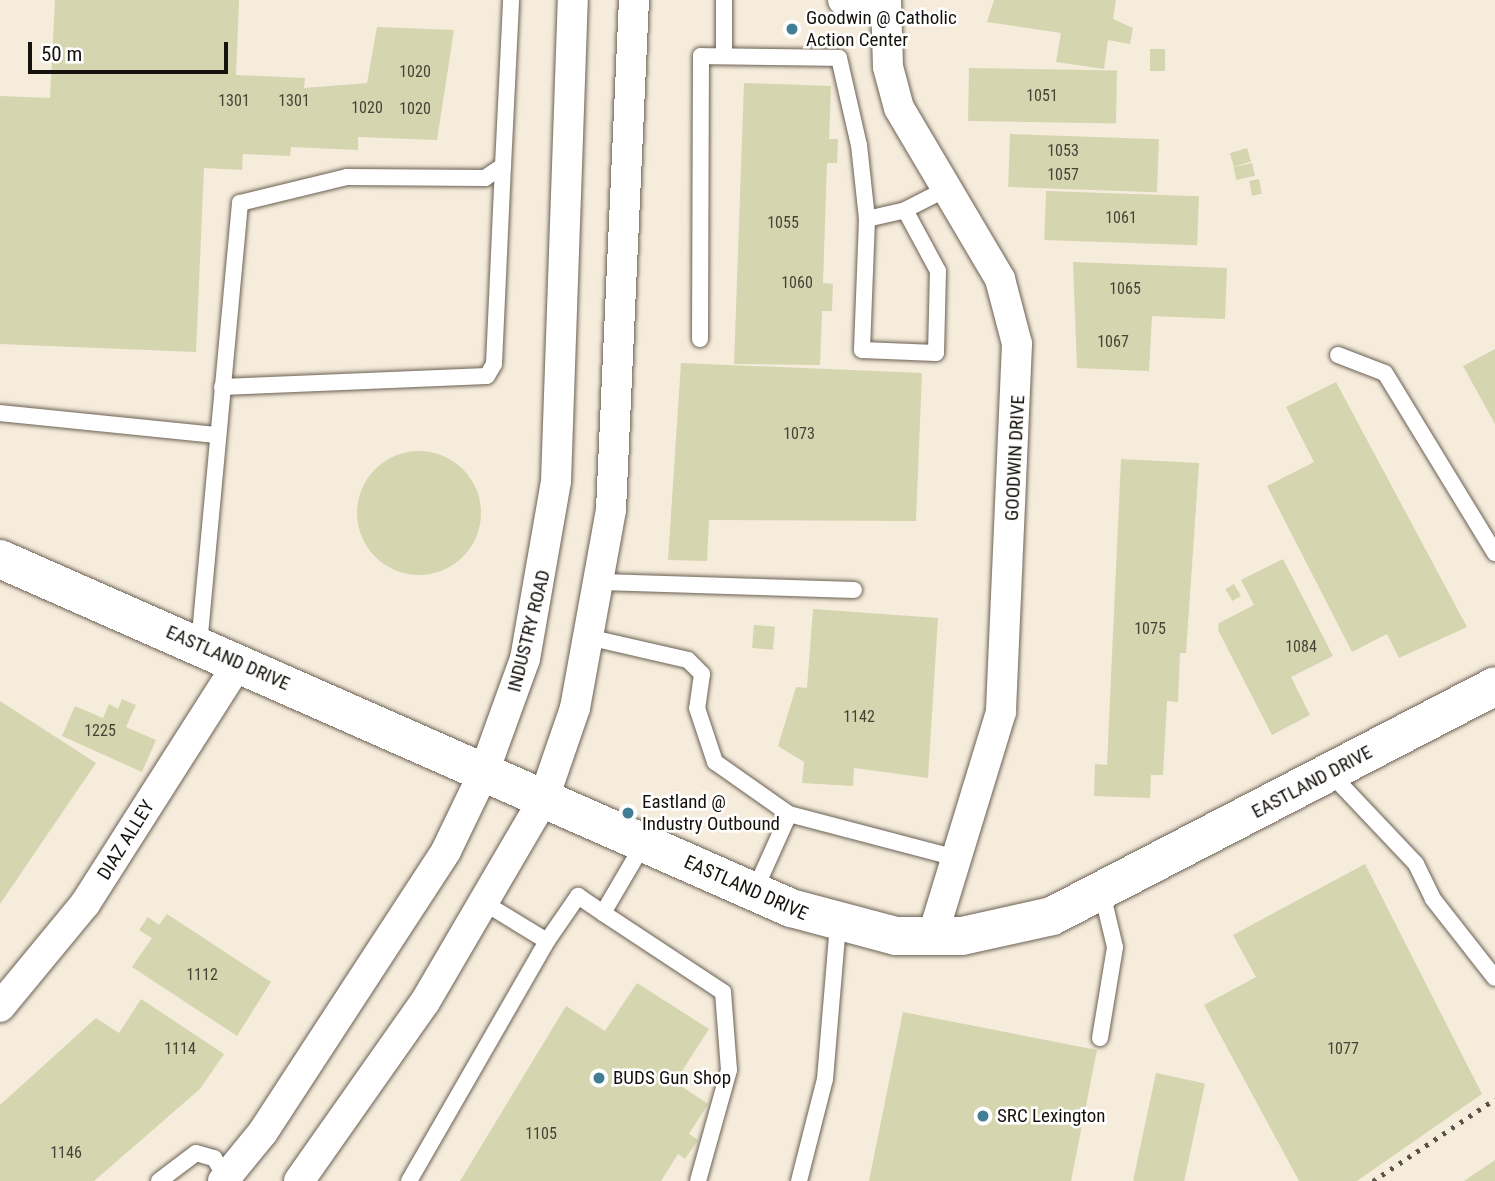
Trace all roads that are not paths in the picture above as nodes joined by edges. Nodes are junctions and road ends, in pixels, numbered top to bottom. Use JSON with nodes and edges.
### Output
{"nodes":[{"id":1,"x":511,"y":0,"type":"edge"},
{"id":2,"x":573,"y":0,"type":"edge"},
{"id":3,"x":634,"y":0,"type":"edge"},
{"id":4,"x":724,"y":0,"type":"edge"},
{"id":5,"x":843,"y":0,"type":"edge"},
{"id":6,"x":886,"y":1,"type":"edge"},
{"id":7,"x":724,"y":56,"type":"junction"},
{"id":8,"x":503,"y":166,"type":"junction"},
{"id":9,"x":946,"y":189,"type":"junction"},
{"id":10,"x":905,"y":210,"type":"junction"},
{"id":11,"x":867,"y":219,"type":"junction"},
{"id":12,"x":700,"y":338,"type":"dead end"},
{"id":13,"x":1338,"y":355,"type":"dead end"},
{"id":14,"x":222,"y":387,"type":"junction"},
{"id":15,"x":0,"y":412,"type":"edge"},
{"id":16,"x":218,"y":435,"type":"junction"},
{"id":17,"x":1495,"y":553,"type":"edge"},
{"id":18,"x":0,"y":559,"type":"edge"},
{"id":19,"x":602,"y":582,"type":"junction"},
{"id":20,"x":854,"y":590,"type":"dead end"},
{"id":21,"x":592,"y":638,"type":"junction"},
{"id":22,"x":199,"y":645,"type":"junction"},
{"id":23,"x":239,"y":662,"type":"junction"},
{"id":24,"x":1495,"y":686,"type":"edge"},
{"id":25,"x":484,"y":772,"type":"junction"},
{"id":26,"x":1330,"y":773,"type":"junction"},
{"id":27,"x":544,"y":798,"type":"junction"},
{"id":28,"x":789,"y":814,"type":"junction"},
{"id":29,"x":644,"y":842,"type":"junction"},
{"id":30,"x":957,"y":858,"type":"junction"},
{"id":31,"x":754,"y":892,"type":"junction"},
{"id":32,"x":1102,"y":893,"type":"junction"},
{"id":33,"x":483,"y":902,"type":"junction"},
{"id":34,"x":603,"y":913,"type":"junction"},
{"id":35,"x":838,"y":925,"type":"junction"},
{"id":36,"x":932,"y":937,"type":"junction"},
{"id":37,"x":547,"y":941,"type":"junction"},
{"id":38,"x":1495,"y":978,"type":"edge"},
{"id":39,"x":0,"y":1007,"type":"edge"},
{"id":40,"x":1100,"y":1038,"type":"dead end"},
{"id":41,"x":226,"y":1180,"type":"edge"},
{"id":42,"x":159,"y":1181,"type":"edge"},
{"id":43,"x":299,"y":1181,"type":"edge"},
{"id":44,"x":409,"y":1181,"type":"edge"},
{"id":45,"x":698,"y":1181,"type":"edge"},
{"id":46,"x":799,"y":1181,"type":"edge"}],
"edges":[{"from":1,"to":8,"type":"lane"},
{"from":2,"to":25,"type":"street","name":"INDUSTRY ROAD"},
{"from":3,"to":19,"type":"street"},
{"from":4,"to":7,"type":"lane"},
{"from":5,"to":6,"type":"street"},
{"from":6,"to":9,"type":"street","name":"GOODWIN DRIVE"},
{"from":7,"to":11,"type":"lane"},
{"from":7,"to":12,"type":"lane"},
{"from":8,"to":14,"type":"lane"},
{"from":8,"to":14,"type":"lane"},
{"from":9,"to":10,"type":"lane"},
{"from":9,"to":30,"type":"street","name":"GOODWIN DRIVE"},
{"from":10,"to":11,"type":"lane"},
{"from":10,"to":11,"type":"lane"},
{"from":13,"to":17,"type":"lane"},
{"from":14,"to":16,"type":"lane"},
{"from":15,"to":16,"type":"lane"},
{"from":16,"to":22,"type":"lane"},
{"from":18,"to":22,"type":"street","name":"EASTLAND DRIVE"},
{"from":19,"to":20,"type":"lane"},
{"from":19,"to":21,"type":"street"},
{"from":21,"to":27,"type":"street"},
{"from":21,"to":28,"type":"lane"},
{"from":22,"to":23,"type":"street","name":"EASTLAND DRIVE"},
{"from":23,"to":25,"type":"street","name":"EASTLAND DRIVE"},
{"from":23,"to":39,"type":"street","name":"DIAZ ALLEY"},
{"from":24,"to":26,"type":"street","name":"EASTLAND DRIVE"},
{"from":25,"to":27,"type":"street","name":"EASTLAND DRIVE"},
{"from":25,"to":41,"type":"street","name":"INDUSTRY ROAD"},
{"from":26,"to":32,"type":"street","name":"EASTLAND DRIVE"},
{"from":26,"to":38,"type":"lane"},
{"from":27,"to":29,"type":"street","name":"EASTLAND DRIVE"},
{"from":27,"to":33,"type":"street"},
{"from":28,"to":30,"type":"lane"},
{"from":28,"to":31,"type":"lane"},
{"from":29,"to":31,"type":"street","name":"EASTLAND DRIVE"},
{"from":29,"to":34,"type":"lane"},
{"from":30,"to":36,"type":"street","name":"GOODWIN DRIVE"},
{"from":31,"to":35,"type":"street","name":"EASTLAND DRIVE"},
{"from":32,"to":36,"type":"street","name":"EASTLAND DRIVE"},
{"from":32,"to":40,"type":"lane"},
{"from":33,"to":37,"type":"lane"},
{"from":33,"to":43,"type":"street"},
{"from":34,"to":37,"type":"lane"},
{"from":34,"to":45,"type":"lane"},
{"from":35,"to":36,"type":"street","name":"EASTLAND DRIVE"},
{"from":35,"to":46,"type":"lane"},
{"from":37,"to":44,"type":"lane"},
{"from":41,"to":42,"type":"lane"}]}
